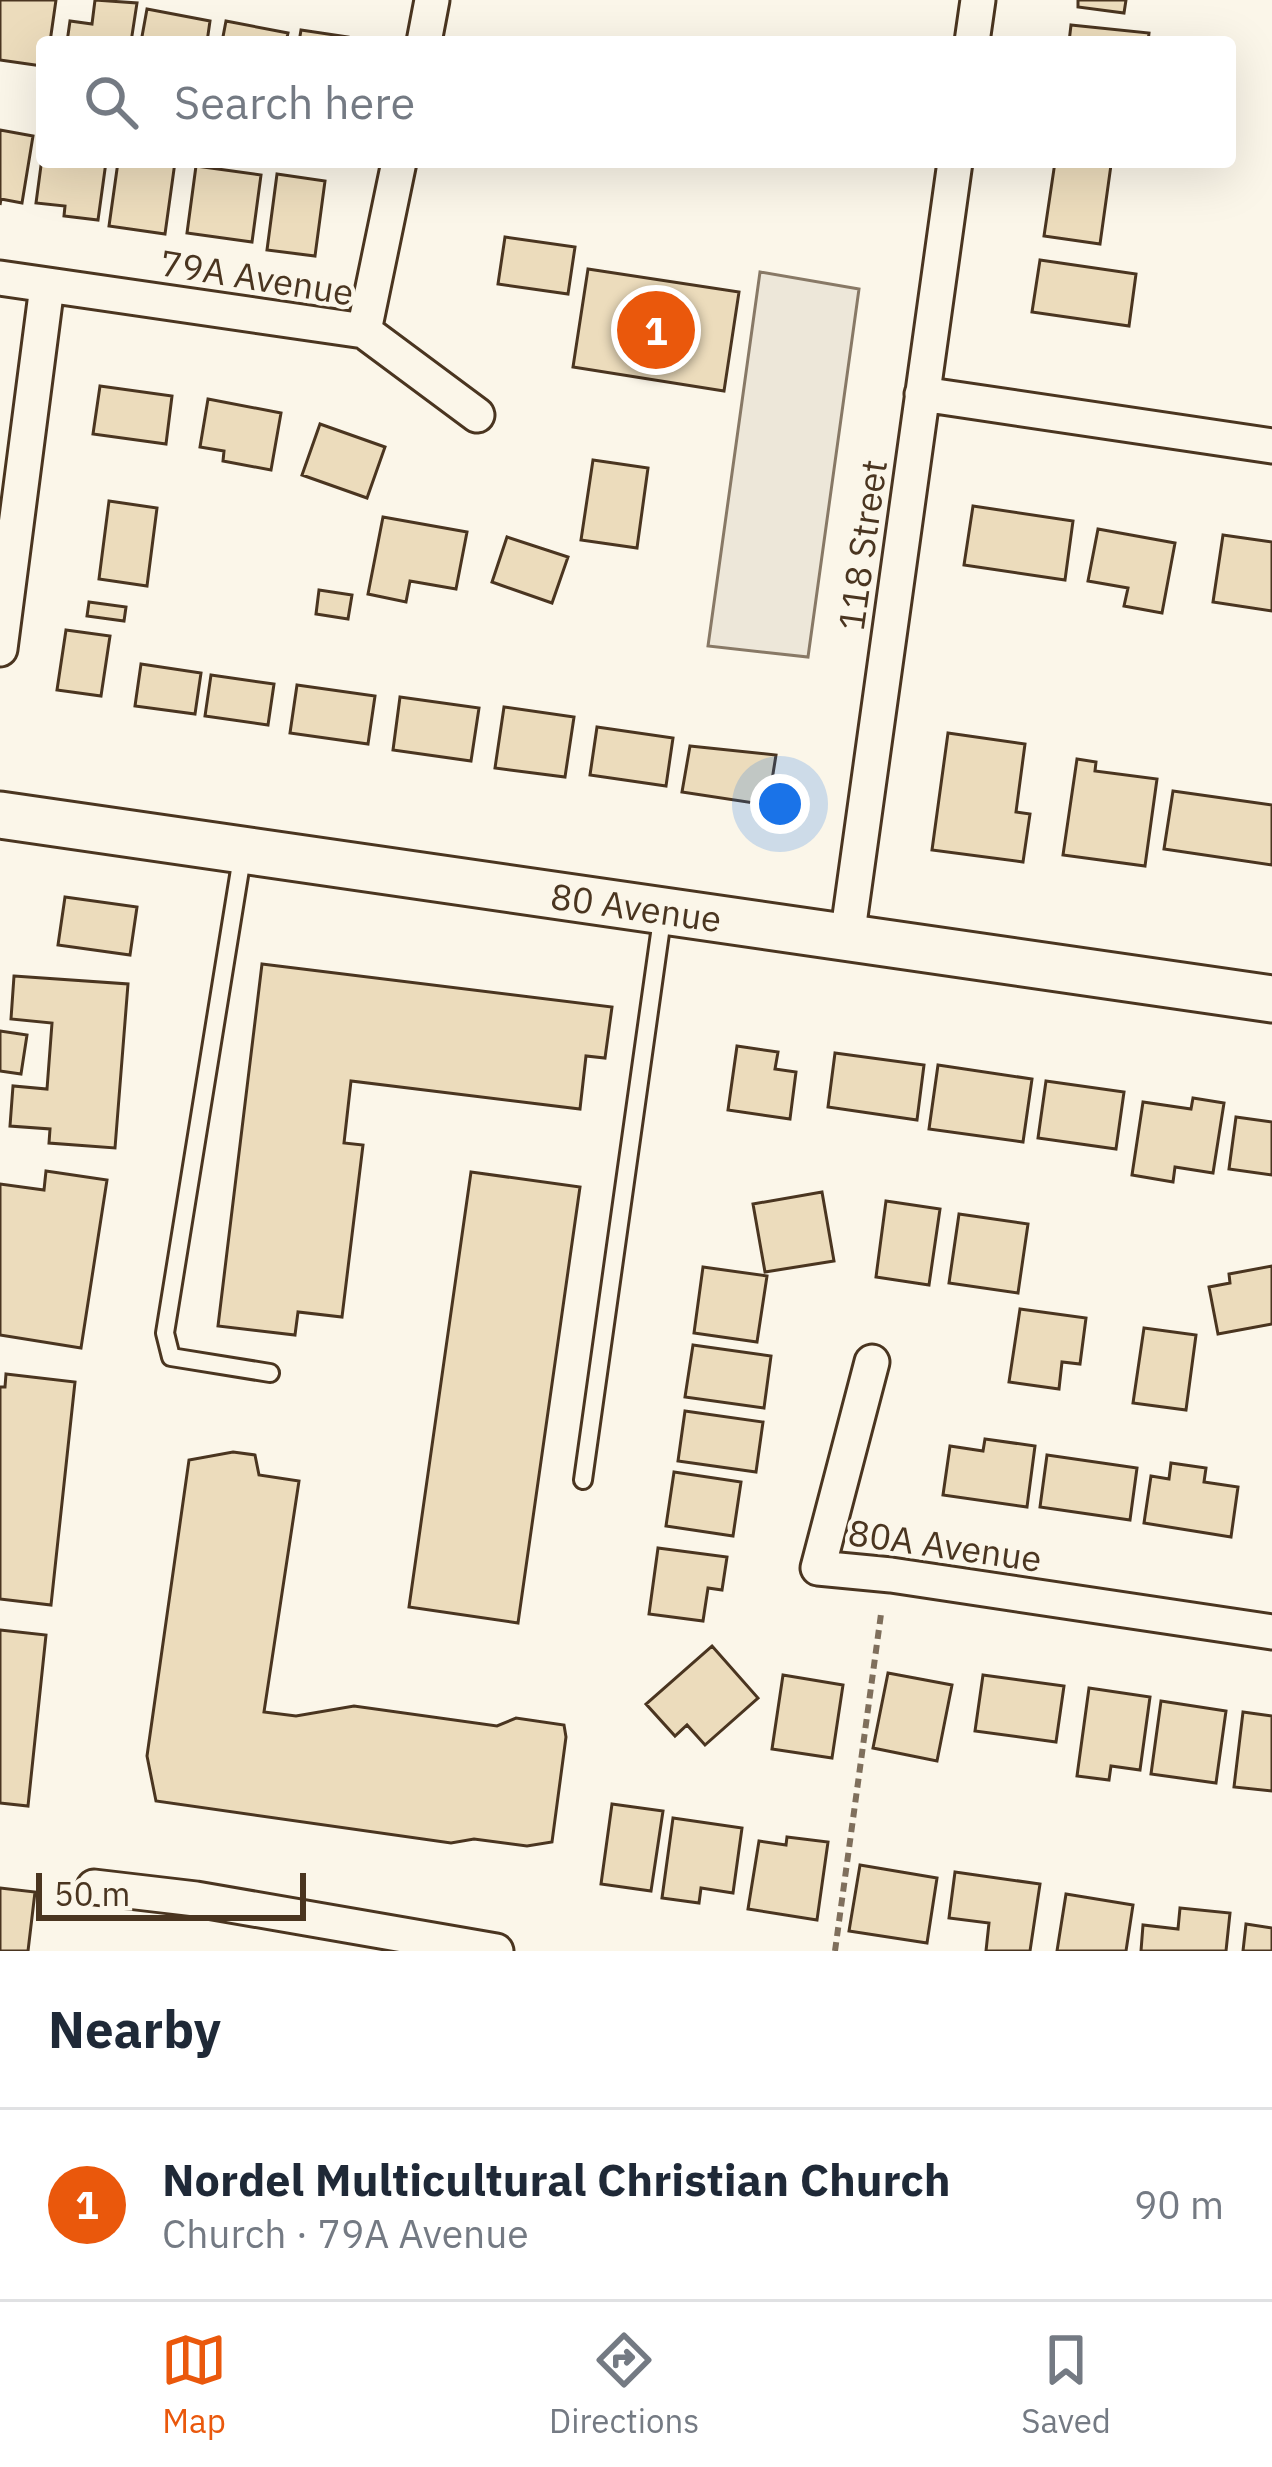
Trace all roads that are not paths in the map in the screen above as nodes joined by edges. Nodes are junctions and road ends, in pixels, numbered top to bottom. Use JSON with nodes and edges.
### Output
{"nodes":[{"id":1,"x":432,"y":0,"type":"edge"},
{"id":2,"x":978,"y":0,"type":"edge"},
{"id":3,"x":425,"y":36,"type":"edge"},
{"id":4,"x":973,"y":36,"type":"edge"},
{"id":5,"x":398,"y":168,"type":"edge"},
{"id":6,"x":954,"y":168,"type":"edge"},
{"id":7,"x":0,"y":278,"type":"edge"},
{"id":8,"x":47,"y":286,"type":"junction"},
{"id":9,"x":364,"y":332,"type":"junction"},
{"id":10,"x":922,"y":394,"type":"junction"},
{"id":11,"x":477,"y":415,"type":"dead end"},
{"id":12,"x":1272,"y":446,"type":"edge"},
{"id":13,"x":0,"y":649,"type":"edge"},
{"id":14,"x":0,"y":815,"type":"edge"},
{"id":15,"x":243,"y":850,"type":"junction"},
{"id":16,"x":663,"y":911,"type":"junction"},
{"id":17,"x":847,"y":938,"type":"junction"},
{"id":18,"x":1272,"y":999,"type":"edge"},
{"id":19,"x":872,"y":1362,"type":"dead end"},
{"id":20,"x":270,"y":1373,"type":"dead end"},
{"id":21,"x":583,"y":1480,"type":"dead end"},
{"id":22,"x":1272,"y":1632,"type":"edge"},
{"id":23,"x":94,"y":1887,"type":"dead end"},
{"id":24,"x":496,"y":1951,"type":"edge"}],
"edges":[{"from":1,"to":3,"type":"street"},
{"from":2,"to":4,"type":"street"},
{"from":5,"to":9,"type":"street"},
{"from":6,"to":10,"type":"street","name":"118 Street"},
{"from":7,"to":8,"type":"street","name":"79A Avenue"},
{"from":8,"to":9,"type":"street","name":"79A Avenue"},
{"from":8,"to":13,"type":"street"},
{"from":9,"to":11,"type":"street","name":"79A Avenue"},
{"from":10,"to":12,"type":"street"},
{"from":10,"to":17,"type":"street","name":"118 Street"},
{"from":14,"to":15,"type":"street","name":"80 Avenue"},
{"from":15,"to":16,"type":"street","name":"80 Avenue"},
{"from":15,"to":20,"type":"lane"},
{"from":16,"to":17,"type":"street","name":"80 Avenue"},
{"from":16,"to":21,"type":"lane"},
{"from":17,"to":18,"type":"street","name":"80 Avenue"},
{"from":19,"to":22,"type":"street","name":"80A Avenue"},
{"from":23,"to":24,"type":"street"}]}
